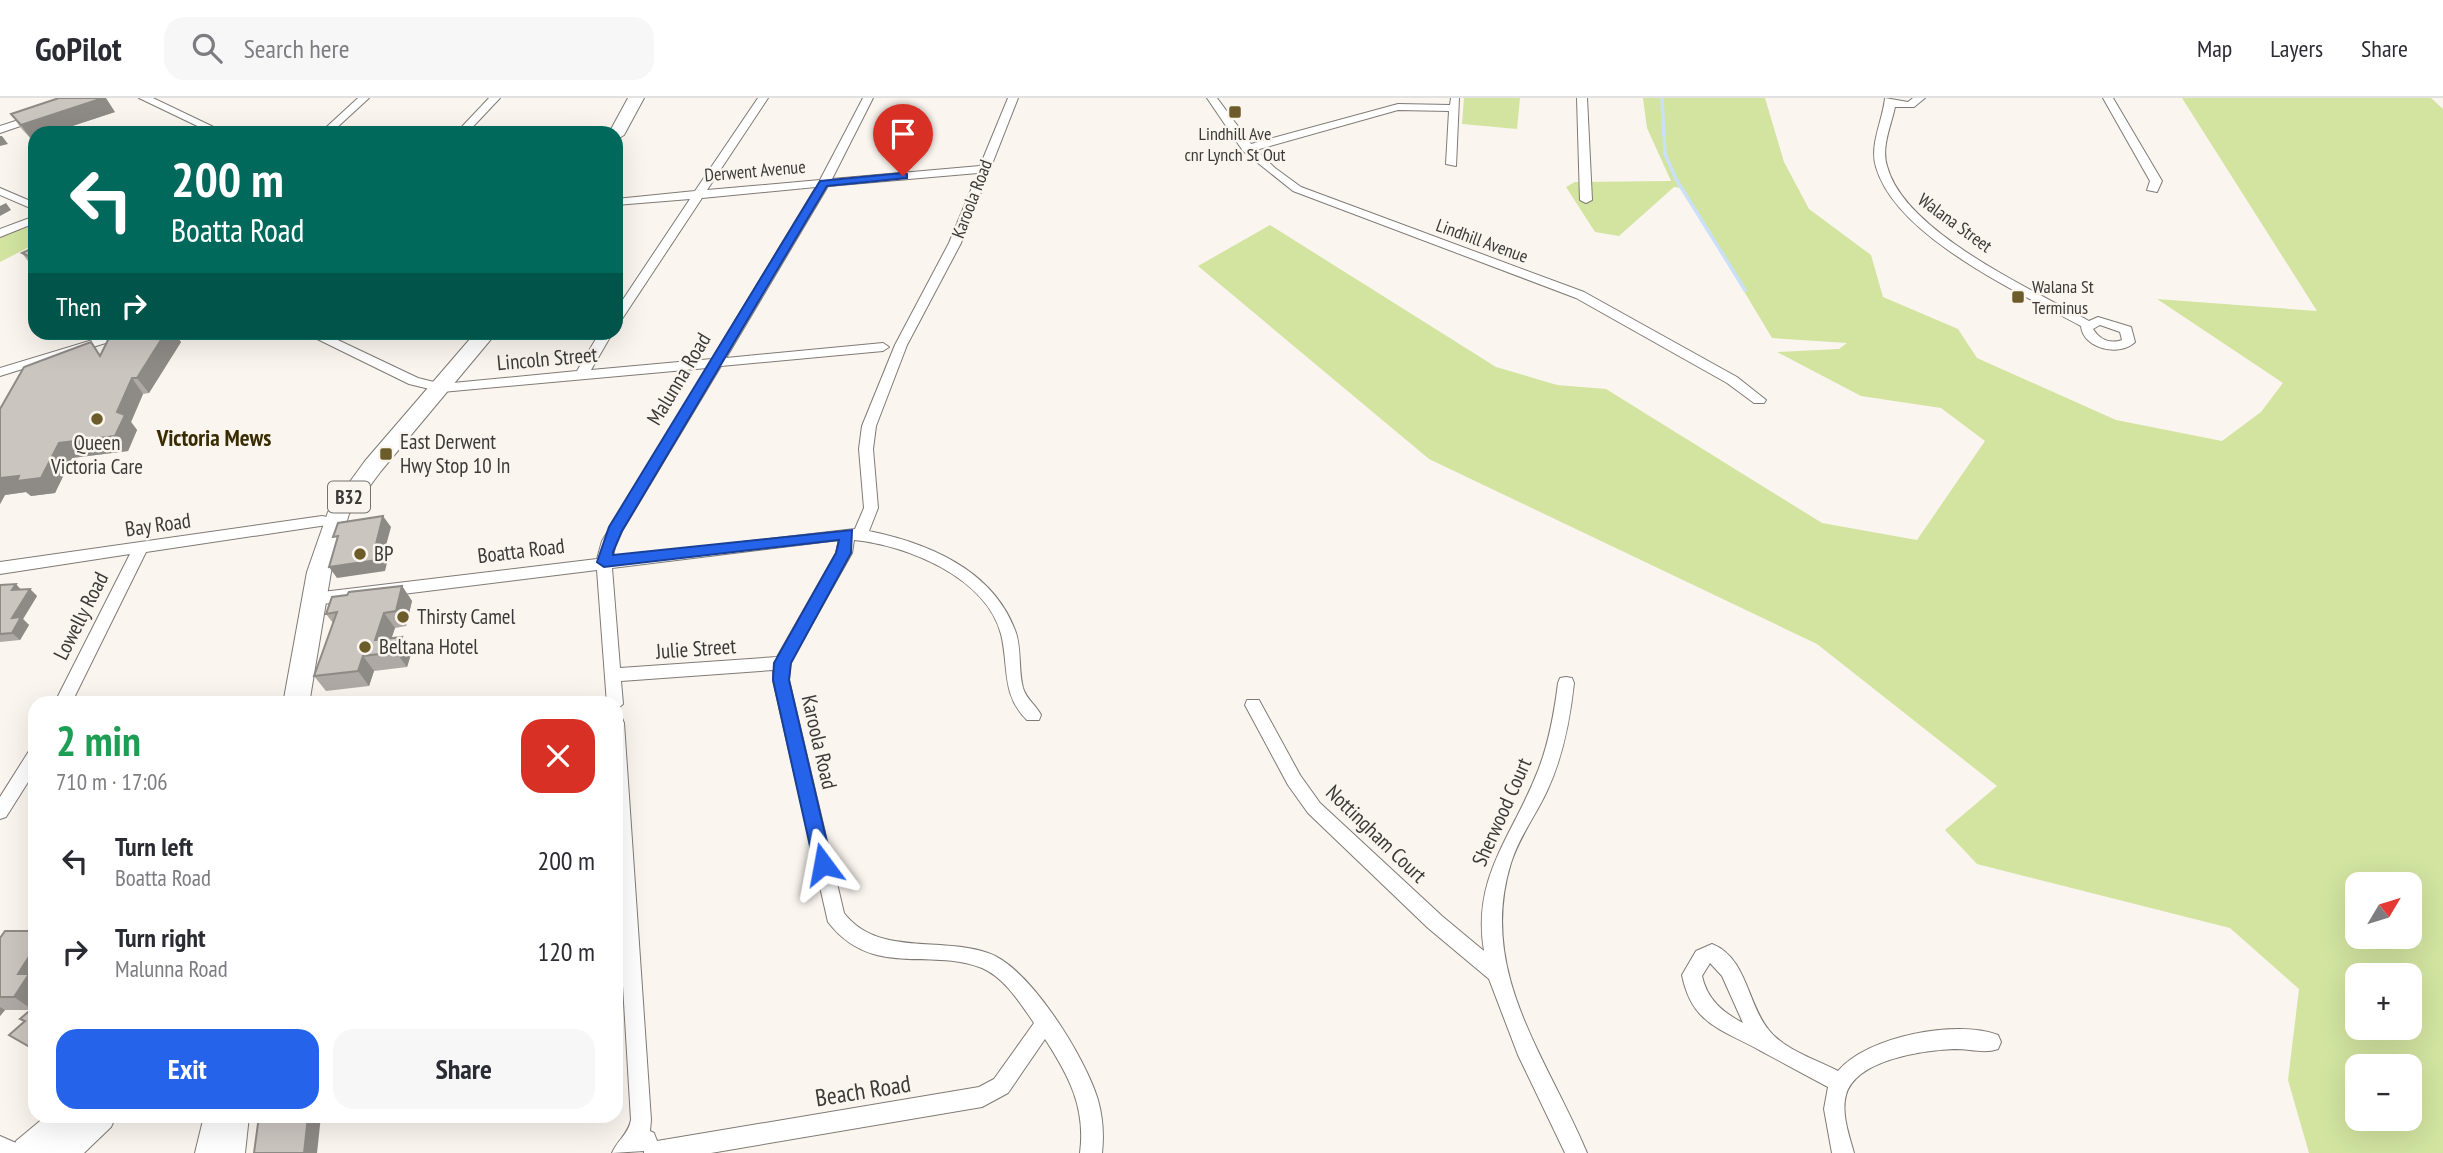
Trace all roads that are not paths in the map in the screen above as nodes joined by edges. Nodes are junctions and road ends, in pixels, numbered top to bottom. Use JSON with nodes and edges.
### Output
{"nodes":[{"id":1,"x":144,"y":98,"type":"edge"},
{"id":2,"x":364,"y":98,"type":"edge"},
{"id":3,"x":495,"y":98,"type":"edge"},
{"id":4,"x":626,"y":98,"type":"edge"},
{"id":5,"x":636,"y":98,"type":"edge"},
{"id":6,"x":763,"y":98,"type":"edge"},
{"id":7,"x":868,"y":98,"type":"edge"},
{"id":8,"x":1013,"y":98,"type":"edge"},
{"id":9,"x":1212,"y":98,"type":"edge"},
{"id":10,"x":1582,"y":98,"type":"edge"},
{"id":11,"x":1920,"y":98,"type":"edge"},
{"id":12,"x":2108,"y":98,"type":"edge"},
{"id":13,"x":1890,"y":101,"type":"edge"},
{"id":14,"x":1455,"y":103,"type":"edge"},
{"id":15,"x":48,"y":114,"type":"edge"},
{"id":16,"x":206,"y":126,"type":"edge"},
{"id":17,"x":333,"y":126,"type":"edge"},
{"id":18,"x":468,"y":126,"type":"edge"},
{"id":19,"x":610,"y":126,"type":"edge"},
{"id":20,"x":621,"y":126,"type":"edge"},
{"id":21,"x":0,"y":130,"type":"edge"},
{"id":22,"x":1247,"y":149,"type":"junction"},
{"id":23,"x":1452,"y":164,"type":"dead end"},
{"id":24,"x":982,"y":169,"type":"junction"},
{"id":25,"x":824,"y":183,"type":"junction"},
{"id":26,"x":2153,"y":190,"type":"dead end"},
{"id":27,"x":0,"y":191,"type":"edge"},
{"id":28,"x":702,"y":193,"type":"junction"},
{"id":29,"x":1586,"y":200,"type":"dead end"},
{"id":30,"x":623,"y":201,"type":"edge"},
{"id":31,"x":28,"y":204,"type":"edge"},
{"id":32,"x":28,"y":222,"type":"edge"},
{"id":33,"x":0,"y":233,"type":"edge"},
{"id":34,"x":623,"y":309,"type":"edge"},
{"id":35,"x":2088,"y":325,"type":"dead end"},
{"id":36,"x":108,"y":340,"type":"edge"},
{"id":37,"x":327,"y":340,"type":"edge"},
{"id":38,"x":466,"y":340,"type":"edge"},
{"id":39,"x":480,"y":340,"type":"edge"},
{"id":40,"x":602,"y":340,"type":"edge"},
{"id":41,"x":883,"y":347,"type":"dead end"},
{"id":42,"x":715,"y":363,"type":"junction"},
{"id":43,"x":0,"y":372,"type":"edge"},
{"id":44,"x":580,"y":377,"type":"junction"},
{"id":45,"x":437,"y":388,"type":"junction"},
{"id":46,"x":1759,"y":400,"type":"dead end"},
{"id":47,"x":321,"y":521,"type":"junction"},
{"id":48,"x":853,"y":534,"type":"junction"},
{"id":49,"x":140,"y":549,"type":"junction"},
{"id":50,"x":604,"y":562,"type":"junction"},
{"id":51,"x":0,"y":568,"type":"edge"},
{"id":52,"x":314,"y":598,"type":"junction"},
{"id":53,"x":782,"y":663,"type":"junction"},
{"id":54,"x":613,"y":675,"type":"junction"},
{"id":55,"x":1566,"y":684,"type":"dead end"},
{"id":56,"x":66,"y":696,"type":"edge"},
{"id":57,"x":282,"y":696,"type":"edge"},
{"id":58,"x":297,"y":696,"type":"edge"},
{"id":59,"x":614,"y":696,"type":"edge"},
{"id":60,"x":1253,"y":705,"type":"dead end"},
{"id":61,"x":1033,"y":715,"type":"dead end"},
{"id":62,"x":28,"y":767,"type":"edge"},
{"id":63,"x":0,"y":812,"type":"edge"},
{"id":64,"x":623,"y":834,"type":"edge"},
{"id":65,"x":1496,"y":973,"type":"junction"},
{"id":66,"x":1045,"y":1023,"type":"junction"},
{"id":67,"x":1991,"y":1042,"type":"dead end"},
{"id":68,"x":1768,"y":1044,"type":"junction"},
{"id":69,"x":1841,"y":1083,"type":"junction"},
{"id":70,"x":63,"y":1123,"type":"edge"},
{"id":71,"x":92,"y":1123,"type":"edge"},
{"id":72,"x":220,"y":1123,"type":"edge"},
{"id":73,"x":224,"y":1123,"type":"edge"},
{"id":74,"x":0,"y":1147,"type":"edge"},
{"id":75,"x":642,"y":1150,"type":"edge"},
{"id":76,"x":16,"y":1153,"type":"edge"},
{"id":77,"x":28,"y":1153,"type":"edge"},
{"id":78,"x":60,"y":1153,"type":"edge"},
{"id":79,"x":209,"y":1153,"type":"edge"},
{"id":80,"x":231,"y":1153,"type":"edge"},
{"id":81,"x":1091,"y":1153,"type":"edge"},
{"id":82,"x":1576,"y":1153,"type":"edge"},
{"id":83,"x":1843,"y":1153,"type":"edge"}],
"edges":[{"from":1,"to":16,"type":"street"},
{"from":2,"to":17,"type":"street"},
{"from":3,"to":18,"type":"street"},
{"from":4,"to":19,"type":"main road"},
{"from":5,"to":20,"type":"main road"},
{"from":6,"to":28,"type":"street"},
{"from":7,"to":25,"type":"street","name":"Malunna Road"},
{"from":8,"to":24,"type":"street","name":"Karoola Road"},
{"from":9,"to":22,"type":"street","name":"Lindhill Avenue"},
{"from":10,"to":29,"type":"street"},
{"from":11,"to":13,"type":"street"},
{"from":12,"to":26,"type":"street"},
{"from":13,"to":35,"type":"street","name":"Walana Street"},
{"from":14,"to":22,"type":"street"},
{"from":14,"to":23,"type":"street"},
{"from":15,"to":21,"type":"street"},
{"from":22,"to":46,"type":"street","name":"Lindhill Avenue"},
{"from":24,"to":25,"type":"street","name":"Derwent Avenue"},
{"from":24,"to":48,"type":"street","name":"Karoola Road"},
{"from":25,"to":28,"type":"street","name":"Derwent Avenue"},
{"from":25,"to":42,"type":"street","name":"Malunna Road"},
{"from":27,"to":31,"type":"street"},
{"from":28,"to":30,"type":"street","name":"Derwent Avenue"},
{"from":28,"to":34,"type":"street"},
{"from":32,"to":33,"type":"street"},
{"from":36,"to":43,"type":"street"},
{"from":37,"to":45,"type":"street","name":"Lincoln Street"},
{"from":38,"to":45,"type":"main road","number":"B32"},
{"from":39,"to":45,"type":"main road","number":"B32"},
{"from":40,"to":44,"type":"street"},
{"from":41,"to":42,"type":"street","name":"Lincoln Street"},
{"from":42,"to":44,"type":"street","name":"Lincoln Street"},
{"from":42,"to":50,"type":"street","name":"Malunna Road"},
{"from":44,"to":45,"type":"street","name":"Lincoln Street"},
{"from":45,"to":47,"type":"main road","number":"B32"},
{"from":45,"to":52,"type":"main road","number":"B32"},
{"from":47,"to":49,"type":"street","name":"Bay Road"},
{"from":47,"to":57,"type":"main road","number":"B32"},
{"from":48,"to":50,"type":"street","name":"Boatta Road"},
{"from":48,"to":53,"type":"street","name":"Karoola Road"},
{"from":48,"to":61,"type":"street","name":"Boatta Road"},
{"from":49,"to":51,"type":"street","name":"Bay Road"},
{"from":49,"to":56,"type":"street","name":"Lowelly Road"},
{"from":50,"to":52,"type":"street","name":"Boatta Road"},
{"from":50,"to":54,"type":"street","name":"Malunna Road"},
{"from":52,"to":58,"type":"main road","number":"B32"},
{"from":53,"to":54,"type":"street","name":"Julie Street"},
{"from":53,"to":66,"type":"street","name":"Karoola Road"},
{"from":54,"to":59,"type":"street","name":"Malunna Road"},
{"from":55,"to":65,"type":"street","name":"Sherwood Court"},
{"from":60,"to":65,"type":"street","name":"Nottingham Court"},
{"from":62,"to":63,"type":"street"},
{"from":64,"to":75,"type":"street"},
{"from":65,"to":82,"type":"street","name":"Sherwood Court"},
{"from":66,"to":75,"type":"street","name":"Beach Road"},
{"from":66,"to":81,"type":"street","name":"Karoola Road"},
{"from":67,"to":69,"type":"street"},
{"from":68,"to":68,"type":"street"},
{"from":68,"to":69,"type":"street"},
{"from":69,"to":83,"type":"street"},
{"from":70,"to":77,"type":"main road"},
{"from":71,"to":78,"type":"main road"},
{"from":72,"to":79,"type":"main road"},
{"from":73,"to":80,"type":"main road"},
{"from":74,"to":76,"type":"street"}]}
